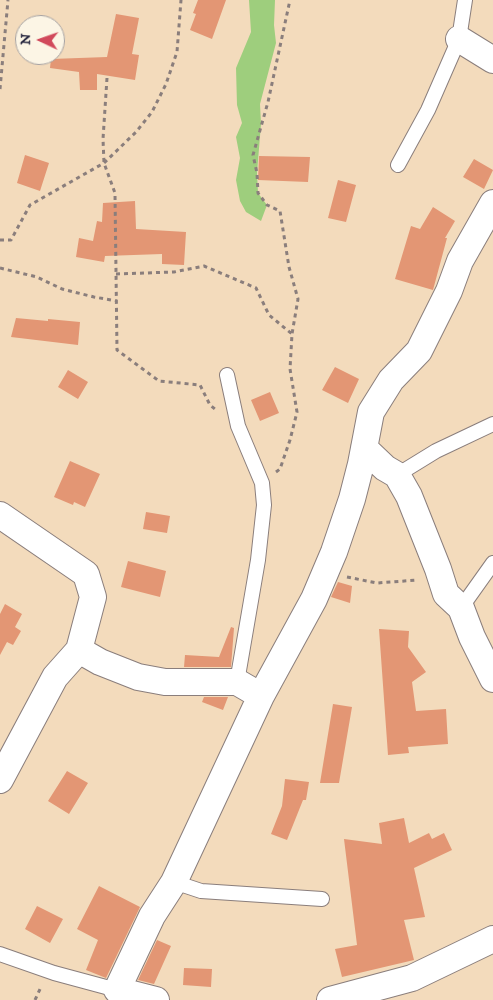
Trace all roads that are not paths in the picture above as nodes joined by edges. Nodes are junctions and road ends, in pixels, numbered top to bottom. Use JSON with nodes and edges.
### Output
{"nodes":[{"id":1,"x":465,"y":0,"type":"edge"},
{"id":2,"x":459,"y":39,"type":"junction"},
{"id":3,"x":493,"y":60,"type":"edge"},
{"id":4,"x":398,"y":165,"type":"dead end"},
{"id":5,"x":490,"y":215,"type":"edge"},
{"id":6,"x":227,"y":375,"type":"dead end"},
{"id":7,"x":493,"y":424,"type":"edge"},
{"id":8,"x":364,"y":448,"type":"junction"},
{"id":9,"x":396,"y":474,"type":"junction"},
{"id":10,"x":0,"y":515,"type":"edge"},
{"id":11,"x":493,"y":563,"type":"edge"},
{"id":12,"x":461,"y":608,"type":"junction"},
{"id":13,"x":79,"y":650,"type":"junction"},
{"id":14,"x":493,"y":679,"type":"edge"},
{"id":15,"x":237,"y":682,"type":"junction"},
{"id":16,"x":261,"y":696,"type":"junction"},
{"id":17,"x":0,"y":780,"type":"edge"},
{"id":18,"x":174,"y":882,"type":"junction"},
{"id":19,"x":322,"y":899,"type":"dead end"},
{"id":20,"x":493,"y":939,"type":"edge"},
{"id":21,"x":0,"y":954,"type":"edge"},
{"id":22,"x":114,"y":995,"type":"edge"},
{"id":23,"x":156,"y":1000,"type":"edge"},
{"id":24,"x":330,"y":1000,"type":"edge"}],
"edges":[{"from":1,"to":2,"type":"lane"},
{"from":2,"to":3,"type":"street"},
{"from":2,"to":4,"type":"lane"},
{"from":5,"to":8,"type":"street"},
{"from":6,"to":15,"type":"lane"},
{"from":7,"to":9,"type":"lane"},
{"from":8,"to":9,"type":"street"},
{"from":8,"to":16,"type":"street"},
{"from":9,"to":12,"type":"street"},
{"from":10,"to":13,"type":"street"},
{"from":11,"to":12,"type":"lane"},
{"from":12,"to":14,"type":"street"},
{"from":13,"to":15,"type":"street"},
{"from":13,"to":17,"type":"street"},
{"from":15,"to":16,"type":"street"},
{"from":16,"to":18,"type":"street"},
{"from":18,"to":19,"type":"lane"},
{"from":18,"to":22,"type":"street"},
{"from":20,"to":24,"type":"street"},
{"from":21,"to":22,"type":"lane"},
{"from":22,"to":23,"type":"street"}]}
